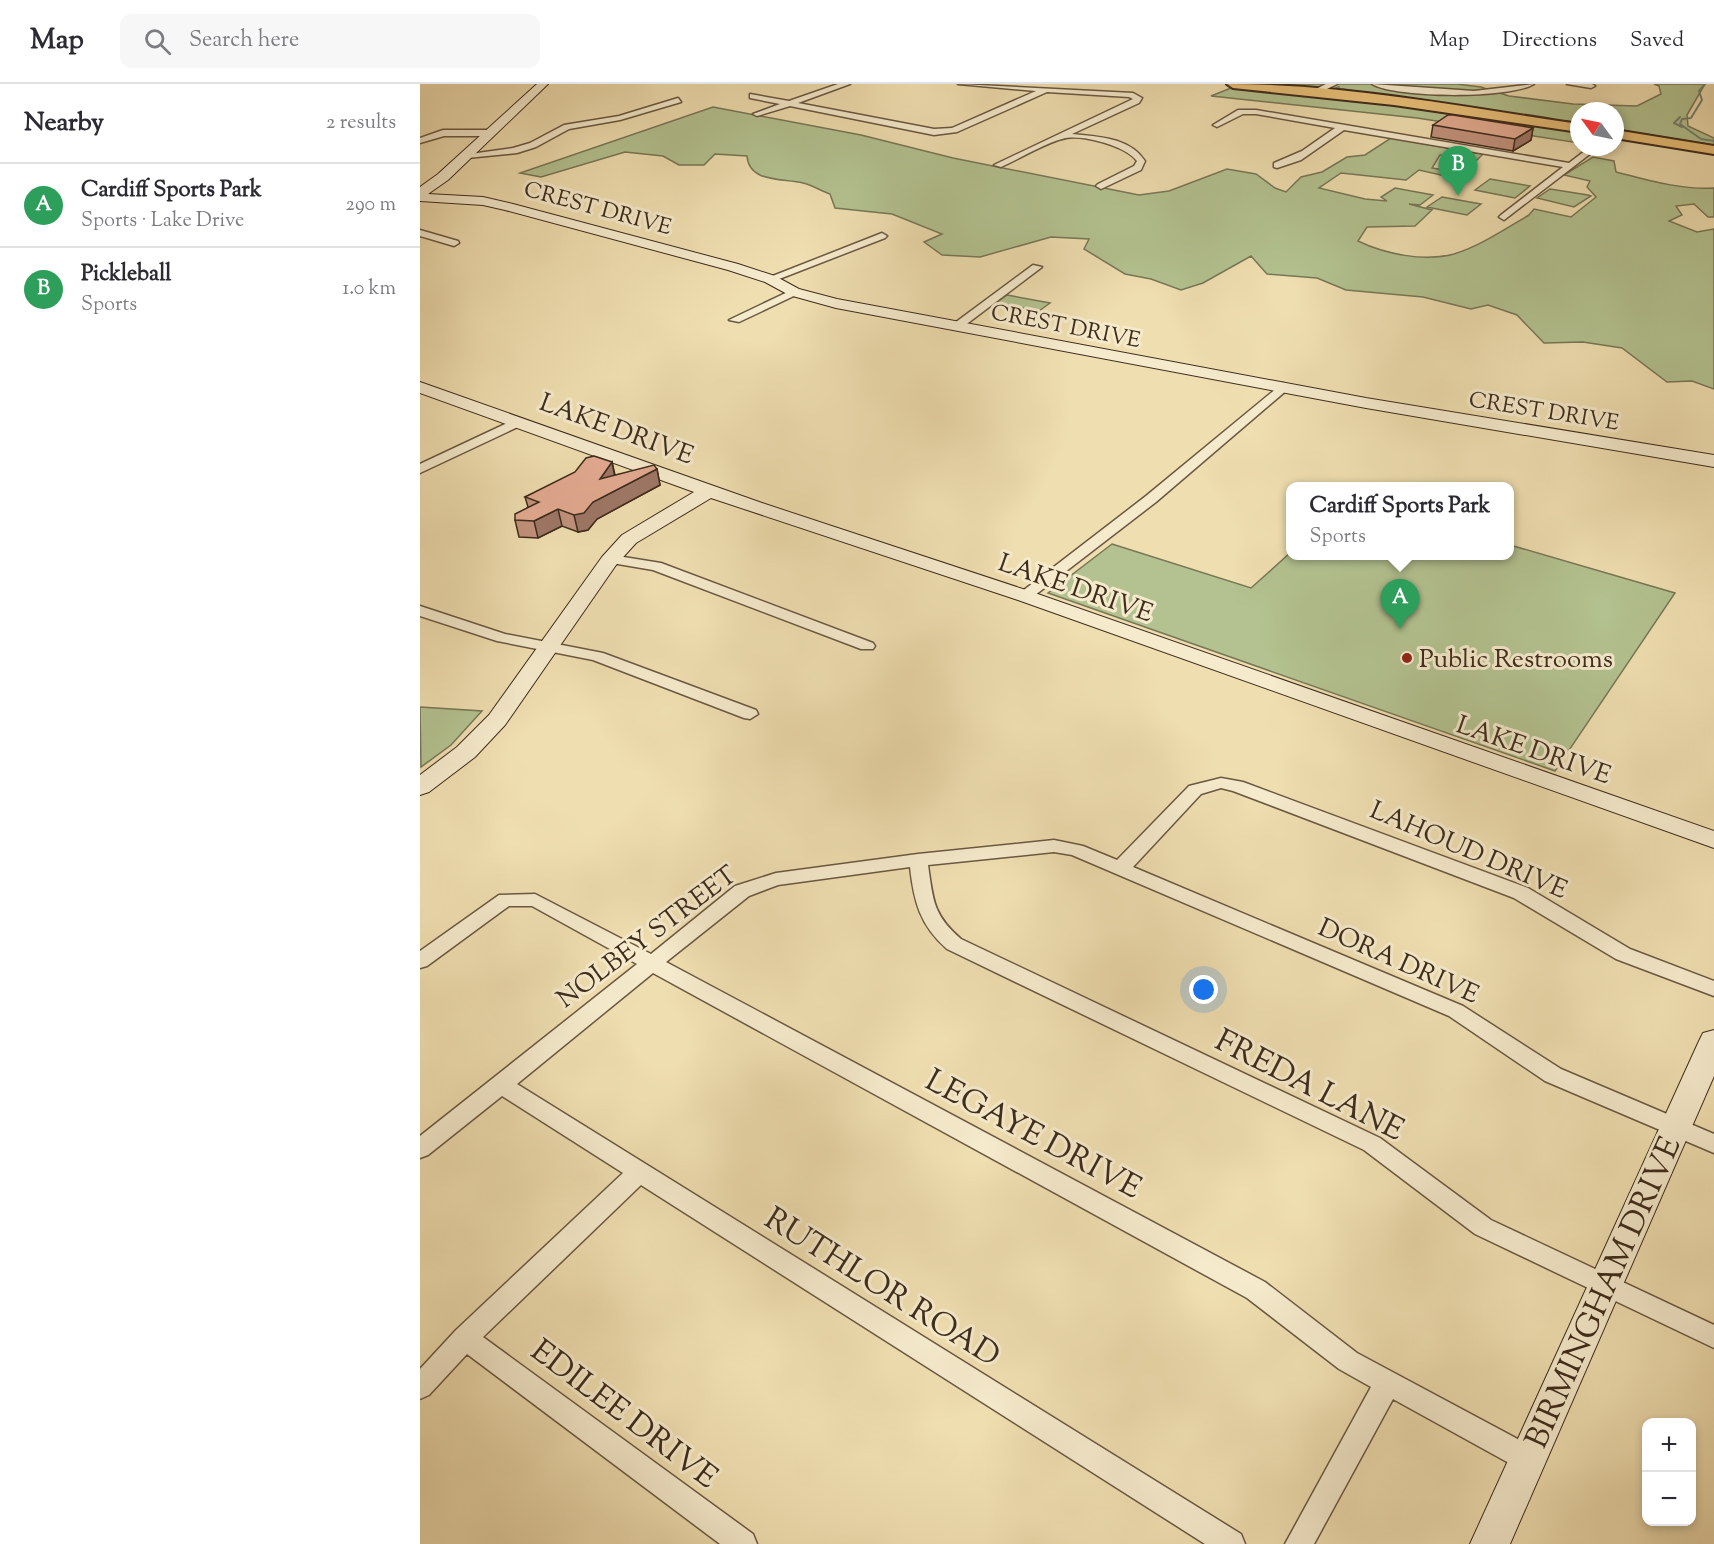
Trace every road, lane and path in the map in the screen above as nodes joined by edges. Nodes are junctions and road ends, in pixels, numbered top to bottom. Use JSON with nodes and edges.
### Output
{"nodes":[{"id":1,"x":543,"y":84,"type":"edge"},
{"id":2,"x":846,"y":84,"type":"edge"},
{"id":3,"x":962,"y":84,"type":"edge"},
{"id":4,"x":1233,"y":84,"type":"edge"},
{"id":5,"x":1333,"y":84,"type":"edge"},
{"id":6,"x":1376,"y":84,"type":"edge"},
{"id":7,"x":1530,"y":84,"type":"edge"},
{"id":8,"x":1571,"y":84,"type":"edge"},
{"id":9,"x":1591,"y":86,"type":"dead end"},
{"id":10,"x":1047,"y":89,"type":"junction"},
{"id":11,"x":1314,"y":92,"type":"junction"},
{"id":12,"x":753,"y":96,"type":"dead end"},
{"id":13,"x":678,"y":100,"type":"dead end"},
{"id":14,"x":789,"y":103,"type":"junction"},
{"id":15,"x":885,"y":110,"type":"dead end"},
{"id":16,"x":757,"y":114,"type":"dead end"},
{"id":17,"x":863,"y":118,"type":"junction"},
{"id":18,"x":1217,"y":125,"type":"dead end"},
{"id":19,"x":1342,"y":127,"type":"junction"},
{"id":20,"x":1570,"y":127,"type":"edge"},
{"id":21,"x":490,"y":133,"type":"junction"},
{"id":22,"x":1063,"y":135,"type":"junction"},
{"id":23,"x":1624,"y":135,"type":"edge"},
{"id":24,"x":420,"y":141,"type":"edge"},
{"id":25,"x":1714,"y":150,"type":"edge"},
{"id":26,"x":467,"y":155,"type":"junction"},
{"id":27,"x":1584,"y":156,"type":"edge"},
{"id":28,"x":998,"y":165,"type":"dead end"},
{"id":29,"x":1277,"y":165,"type":"dead end"},
{"id":30,"x":1571,"y":166,"type":"junction"},
{"id":31,"x":1101,"y":186,"type":"dead end"},
{"id":32,"x":420,"y":195,"type":"edge"},
{"id":33,"x":1504,"y":217,"type":"dead end"},
{"id":34,"x":420,"y":233,"type":"edge"},
{"id":35,"x":882,"y":236,"type":"dead end"},
{"id":36,"x":454,"y":243,"type":"dead end"},
{"id":37,"x":1037,"y":267,"type":"dead end"},
{"id":38,"x":770,"y":279,"type":"junction"},
{"id":39,"x":794,"y":292,"type":"junction"},
{"id":40,"x":735,"y":321,"type":"dead end"},
{"id":41,"x":956,"y":327,"type":"junction"},
{"id":42,"x":420,"y":387,"type":"edge"},
{"id":43,"x":1283,"y":387,"type":"junction"},
{"id":44,"x":518,"y":422,"type":"junction"},
{"id":45,"x":1714,"y":460,"type":"edge"},
{"id":46,"x":420,"y":469,"type":"edge"},
{"id":47,"x":711,"y":490,"type":"junction"},
{"id":48,"x":611,"y":559,"type":"junction"},
{"id":49,"x":1025,"y":596,"type":"junction"},
{"id":50,"x":420,"y":611,"type":"edge"},
{"id":51,"x":867,"y":646,"type":"dead end"},
{"id":52,"x":547,"y":647,"type":"junction"},
{"id":53,"x":750,"y":714,"type":"dead end"},
{"id":54,"x":420,"y":787,"type":"edge"},
{"id":55,"x":1714,"y":840,"type":"edge"},
{"id":56,"x":918,"y":860,"type":"junction"},
{"id":57,"x":1120,"y":869,"type":"junction"},
{"id":58,"x":420,"y":961,"type":"edge"},
{"id":59,"x":649,"y":964,"type":"junction"},
{"id":60,"x":1714,"y":989,"type":"edge"},
{"id":61,"x":1714,"y":1041,"type":"edge"},
{"id":62,"x":500,"y":1084,"type":"junction"},
{"id":63,"x":1675,"y":1127,"type":"junction"},
{"id":64,"x":1714,"y":1144,"type":"edge"},
{"id":65,"x":420,"y":1149,"type":"edge"},
{"id":66,"x":640,"y":1170,"type":"junction"},
{"id":67,"x":1605,"y":1286,"type":"junction"},
{"id":68,"x":1714,"y":1337,"type":"edge"},
{"id":69,"x":465,"y":1338,"type":"junction"},
{"id":70,"x":1387,"y":1384,"type":"junction"},
{"id":71,"x":420,"y":1387,"type":"edge"},
{"id":72,"x":1528,"y":1459,"type":"junction"},
{"id":73,"x":743,"y":1544,"type":"edge"},
{"id":74,"x":1231,"y":1544,"type":"edge"},
{"id":75,"x":1299,"y":1544,"type":"edge"},
{"id":76,"x":1490,"y":1544,"type":"edge"}],
"edges":[{"from":1,"to":21,"type":"main road"},
{"from":2,"to":14,"type":"street"},
{"from":3,"to":10,"type":"street"},
{"from":4,"to":11,"type":"main road"},
{"from":5,"to":11,"type":"street"},
{"from":6,"to":7,"type":"street"},
{"from":8,"to":9,"type":"street"},
{"from":10,"to":17,"type":"street"},
{"from":10,"to":22,"type":"street"},
{"from":11,"to":20,"type":"main road"},
{"from":12,"to":14,"type":"street"},
{"from":13,"to":26,"type":"street"},
{"from":14,"to":16,"type":"street"},
{"from":14,"to":17,"type":"street"},
{"from":15,"to":17,"type":"street"},
{"from":18,"to":19,"type":"street"},
{"from":19,"to":29,"type":"street"},
{"from":19,"to":30,"type":"street"},
{"from":21,"to":24,"type":"street"},
{"from":21,"to":26,"type":"main road"},
{"from":22,"to":28,"type":"street"},
{"from":22,"to":31,"type":"street"},
{"from":23,"to":25,"type":"main road"},
{"from":26,"to":32,"type":"main road"},
{"from":27,"to":30,"type":"street"},
{"from":30,"to":33,"type":"street"},
{"from":32,"to":38,"type":"main road","name":"CREST DRIVE"},
{"from":34,"to":36,"type":"street"},
{"from":35,"to":38,"type":"street"},
{"from":37,"to":41,"type":"street"},
{"from":38,"to":39,"type":"main road","name":"CREST DRIVE"},
{"from":39,"to":40,"type":"street"},
{"from":39,"to":41,"type":"main road","name":"CREST DRIVE"},
{"from":41,"to":43,"type":"main road","name":"CREST DRIVE"},
{"from":42,"to":44,"type":"main road","name":"LAKE DRIVE"},
{"from":43,"to":45,"type":"main road","name":"CREST DRIVE"},
{"from":43,"to":49,"type":"street"},
{"from":44,"to":46,"type":"street"},
{"from":44,"to":47,"type":"main road","name":"LAKE DRIVE"},
{"from":47,"to":48,"type":"main road"},
{"from":47,"to":49,"type":"main road","name":"LAKE DRIVE"},
{"from":48,"to":51,"type":"street"},
{"from":48,"to":52,"type":"main road"},
{"from":49,"to":55,"type":"main road","name":"LAKE DRIVE"},
{"from":50,"to":52,"type":"street"},
{"from":52,"to":53,"type":"street"},
{"from":52,"to":54,"type":"main road"},
{"from":56,"to":57,"type":"street","name":"NOLBEY STREET"},
{"from":56,"to":59,"type":"street","name":"NOLBEY STREET"},
{"from":56,"to":67,"type":"street","name":"FREDA LANE"},
{"from":57,"to":60,"type":"street","name":"LAHOUD DRIVE"},
{"from":57,"to":63,"type":"street","name":"DORA DRIVE"},
{"from":58,"to":59,"type":"street","name":"LEGAYE DRIVE"},
{"from":59,"to":62,"type":"street","name":"NOLBEY STREET"},
{"from":59,"to":70,"type":"street","name":"LEGAYE DRIVE"},
{"from":61,"to":63,"type":"main road","name":"BIRMINGHAM DRIVE"},
{"from":62,"to":65,"type":"street","name":"NOLBEY STREET"},
{"from":62,"to":66,"type":"street","name":"RUTHLOR ROAD"},
{"from":63,"to":64,"type":"street","name":"DORA DRIVE"},
{"from":63,"to":67,"type":"main road","name":"BIRMINGHAM DRIVE"},
{"from":66,"to":69,"type":"street"},
{"from":66,"to":74,"type":"street","name":"RUTHLOR ROAD"},
{"from":67,"to":68,"type":"street","name":"FREDA LANE"},
{"from":67,"to":72,"type":"main road","name":"BIRMINGHAM DRIVE"},
{"from":69,"to":71,"type":"street"},
{"from":69,"to":73,"type":"street","name":"EDILEE DRIVE"},
{"from":70,"to":72,"type":"street","name":"LEGAYE DRIVE"},
{"from":70,"to":75,"type":"street"},
{"from":72,"to":76,"type":"main road","name":"BIRMINGHAM DRIVE"}]}
